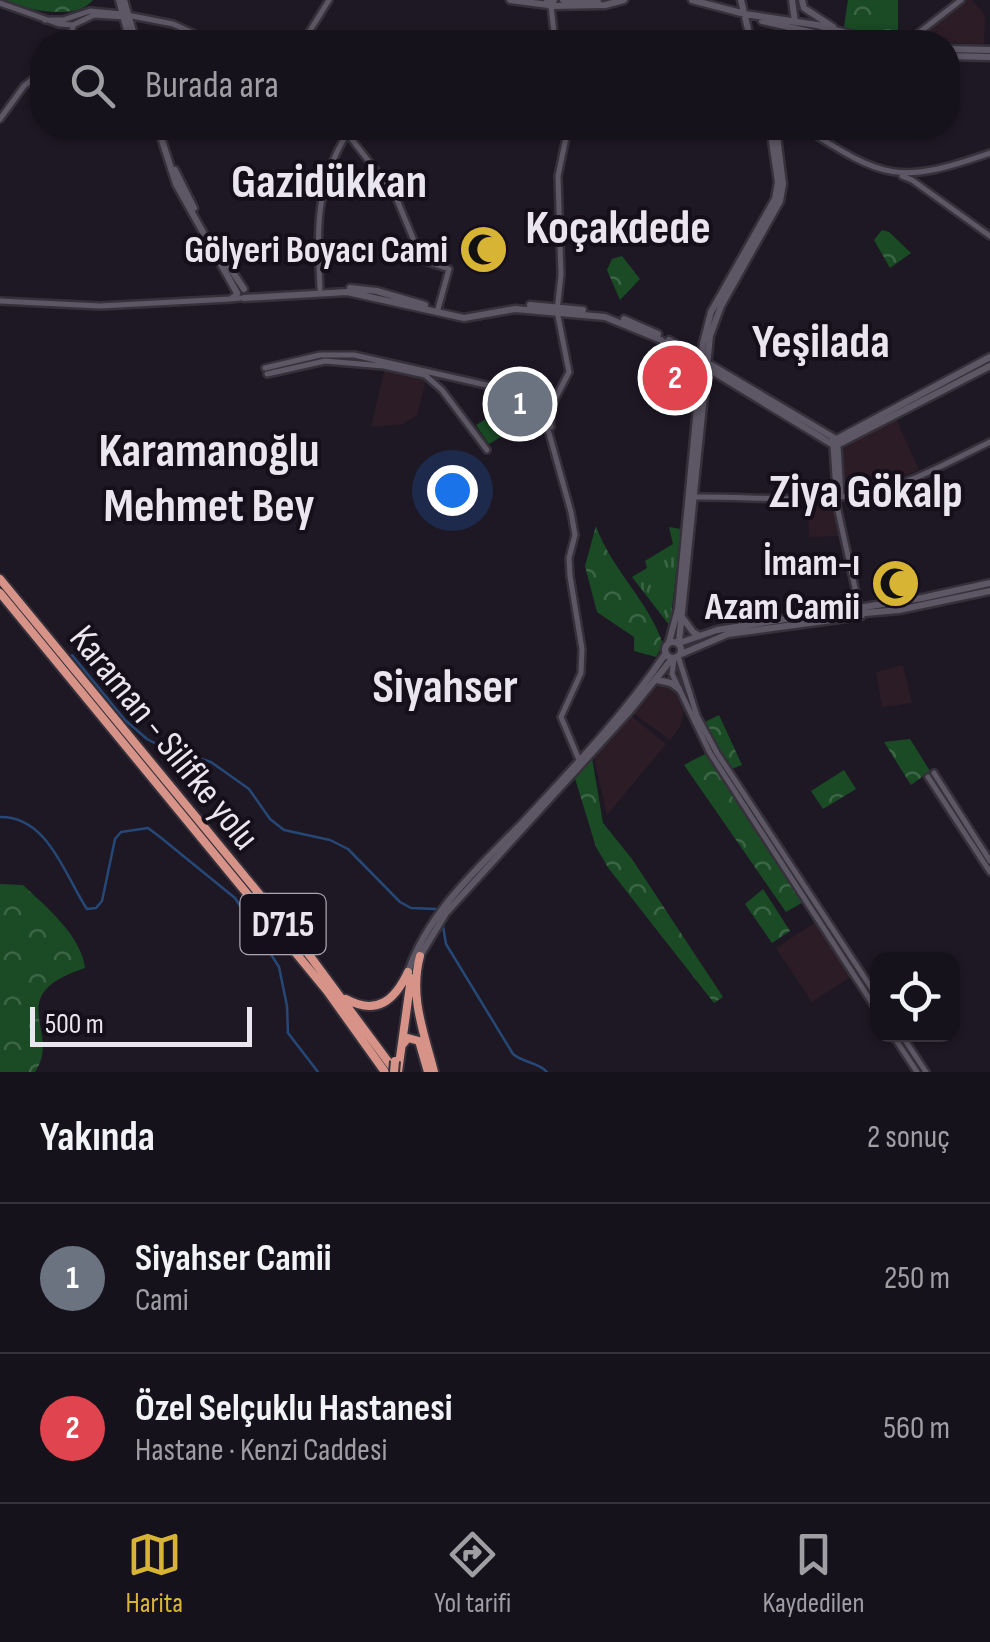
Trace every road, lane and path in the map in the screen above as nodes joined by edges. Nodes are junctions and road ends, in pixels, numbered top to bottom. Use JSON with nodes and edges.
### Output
{"nodes":[{"id":1,"x":98,"y":0,"type":"edge"},
{"id":2,"x":121,"y":0,"type":"edge"},
{"id":3,"x":329,"y":0,"type":"edge"},
{"id":4,"x":510,"y":0,"type":"edge"},
{"id":5,"x":530,"y":0,"type":"edge"},
{"id":6,"x":563,"y":0,"type":"edge"},
{"id":7,"x":609,"y":0,"type":"edge"},
{"id":8,"x":624,"y":0,"type":"edge"},
{"id":9,"x":692,"y":0,"type":"edge"},
{"id":10,"x":738,"y":0,"type":"edge"},
{"id":11,"x":792,"y":0,"type":"edge"},
{"id":12,"x":802,"y":0,"type":"edge"},
{"id":13,"x":961,"y":0,"type":"edge"},
{"id":14,"x":682,"y":1,"type":"edge"},
{"id":15,"x":0,"y":3,"type":"edge"},
{"id":16,"x":548,"y":3,"type":"edge"},
{"id":17,"x":722,"y":8,"type":"junction"},
{"id":18,"x":90,"y":11,"type":"junction"},
{"id":19,"x":743,"y":15,"type":"junction"},
{"id":20,"x":125,"y":16,"type":"junction"},
{"id":21,"x":73,"y":21,"type":"junction"},
{"id":22,"x":795,"y":22,"type":"junction"},
{"id":23,"x":72,"y":30,"type":"edge"},
{"id":24,"x":129,"y":30,"type":"edge"},
{"id":25,"x":186,"y":30,"type":"edge"},
{"id":26,"x":310,"y":30,"type":"edge"},
{"id":27,"x":552,"y":30,"type":"edge"},
{"id":28,"x":746,"y":30,"type":"edge"},
{"id":29,"x":809,"y":30,"type":"edge"},
{"id":30,"x":834,"y":30,"type":"edge"},
{"id":31,"x":842,"y":30,"type":"edge"},
{"id":32,"x":927,"y":30,"type":"edge"},
{"id":33,"x":960,"y":50,"type":"edge"},
{"id":34,"x":990,"y":54,"type":"edge"},
{"id":35,"x":960,"y":55,"type":"edge"},
{"id":36,"x":30,"y":81,"type":"edge"},
{"id":37,"x":0,"y":119,"type":"edge"},
{"id":38,"x":163,"y":140,"type":"edge"},
{"id":39,"x":341,"y":140,"type":"edge"},
{"id":40,"x":354,"y":140,"type":"edge"},
{"id":41,"x":566,"y":140,"type":"edge"},
{"id":42,"x":774,"y":140,"type":"edge"},
{"id":43,"x":774,"y":140,"type":"edge"},
{"id":44,"x":825,"y":140,"type":"edge"},
{"id":45,"x":990,"y":154,"type":"edge"},
{"id":46,"x":894,"y":174,"type":"junction"},
{"id":47,"x":990,"y":236,"type":"edge"},
{"id":48,"x":320,"y":289,"type":"junction"},
{"id":49,"x":240,"y":295,"type":"junction"},
{"id":50,"x":0,"y":301,"type":"edge"},
{"id":51,"x":438,"y":309,"type":"junction"},
{"id":52,"x":558,"y":309,"type":"junction"},
{"id":53,"x":704,"y":343,"type":"junction"},
{"id":54,"x":689,"y":352,"type":"junction"},
{"id":55,"x":988,"y":362,"type":"edge"},
{"id":56,"x":705,"y":365,"type":"junction"},
{"id":57,"x":990,"y":379,"type":"edge"},
{"id":58,"x":495,"y":388,"type":"dead end"},
{"id":59,"x":556,"y":394,"type":"junction"},
{"id":60,"x":541,"y":415,"type":"junction"},
{"id":61,"x":546,"y":421,"type":"junction"},
{"id":62,"x":990,"y":442,"type":"edge"},
{"id":63,"x":835,"y":444,"type":"junction"},
{"id":64,"x":487,"y":450,"type":"dead end"},
{"id":65,"x":839,"y":496,"type":"junction"},
{"id":66,"x":694,"y":497,"type":"junction"},
{"id":67,"x":0,"y":580,"type":"edge"},
{"id":68,"x":990,"y":583,"type":"edge"},
{"id":69,"x":990,"y":591,"type":"edge"},
{"id":70,"x":0,"y":592,"type":"edge"},
{"id":71,"x":860,"y":610,"type":"junction"},
{"id":72,"x":682,"y":617,"type":"junction"},
{"id":73,"x":701,"y":636,"type":"junction"},
{"id":74,"x":669,"y":642,"type":"junction"},
{"id":75,"x":679,"y":642,"type":"junction"},
{"id":76,"x":674,"y":656,"type":"junction"},
{"id":77,"x":656,"y":680,"type":"junction"},
{"id":78,"x":679,"y":689,"type":"junction"},
{"id":79,"x":579,"y":760,"type":"junction"},
{"id":80,"x":990,"y":861,"type":"edge"},
{"id":81,"x":990,"y":872,"type":"edge"},
{"id":82,"x":444,"y":910,"type":"junction"},
{"id":83,"x":434,"y":924,"type":"junction"},
{"id":84,"x":420,"y":956,"type":"junction"},
{"id":85,"x":408,"y":972,"type":"junction"},
{"id":86,"x":870,"y":986,"type":"edge"},
{"id":87,"x":342,"y":997,"type":"junction"},
{"id":88,"x":870,"y":1000,"type":"edge"},
{"id":89,"x":897,"y":1042,"type":"edge"},
{"id":90,"x":906,"y":1042,"type":"edge"},
{"id":91,"x":401,"y":1048,"type":"junction"},
{"id":92,"x":396,"y":1069,"type":"edge"},
{"id":93,"x":385,"y":1072,"type":"edge"},
{"id":94,"x":431,"y":1072,"type":"edge"},
{"id":95,"x":917,"y":1072,"type":"edge"},
{"id":96,"x":926,"y":1072,"type":"edge"}],
"edges":[{"from":1,"to":18,"type":"street"},
{"from":2,"to":20,"type":"main road"},
{"from":3,"to":26,"type":"street"},
{"from":4,"to":16,"type":"main road"},
{"from":5,"to":16,"type":"main road"},
{"from":6,"to":7,"type":"main road"},
{"from":8,"to":16,"type":"main road"},
{"from":9,"to":17,"type":"main road"},
{"from":10,"to":17,"type":"main road"},
{"from":10,"to":19,"type":"main road"},
{"from":11,"to":22,"type":"main road"},
{"from":12,"to":31,"type":"main road"},
{"from":13,"to":32,"type":"street"},
{"from":14,"to":19,"type":"main road"},
{"from":15,"to":21,"type":"street"},
{"from":16,"to":27,"type":"street"},
{"from":17,"to":19,"type":"main road"},
{"from":18,"to":20,"type":"street"},
{"from":18,"to":21,"type":"street"},
{"from":19,"to":22,"type":"main road"},
{"from":19,"to":28,"type":"main road"},
{"from":19,"to":29,"type":"main road"},
{"from":20,"to":21,"type":"street"},
{"from":20,"to":24,"type":"main road"},
{"from":20,"to":25,"type":"street"},
{"from":21,"to":23,"type":"street"},
{"from":22,"to":30,"type":"main road"},
{"from":33,"to":34,"type":"main road"},
{"from":34,"to":35,"type":"main road"},
{"from":36,"to":37,"type":"street"},
{"from":38,"to":49,"type":"main road"},
{"from":39,"to":48,"type":"street"},
{"from":40,"to":51,"type":"street"},
{"from":41,"to":52,"type":"street"},
{"from":42,"to":53,"type":"main road"},
{"from":43,"to":56,"type":"main road"},
{"from":44,"to":46,"type":"street"},
{"from":45,"to":46,"type":"street"},
{"from":46,"to":47,"type":"street"},
{"from":48,"to":49,"type":"main road"},
{"from":48,"to":51,"type":"main road"},
{"from":49,"to":50,"type":"street"},
{"from":49,"to":52,"type":"main road"},
{"from":51,"to":52,"type":"main road"},
{"from":52,"to":54,"type":"main road"},
{"from":52,"to":56,"type":"main road"},
{"from":52,"to":59,"type":"street"},
{"from":53,"to":54,"type":"main road"},
{"from":53,"to":56,"type":"main road"},
{"from":54,"to":56,"type":"main road"},
{"from":55,"to":57,"type":"main road"},
{"from":55,"to":63,"type":"main road"},
{"from":56,"to":63,"type":"main road"},
{"from":56,"to":66,"type":"main road"},
{"from":56,"to":74,"type":"main road"},
{"from":58,"to":64,"type":"street"},
{"from":59,"to":60,"type":"street"},
{"from":59,"to":61,"type":"street"},
{"from":60,"to":61,"type":"street"},
{"from":60,"to":61,"type":"street"},
{"from":61,"to":79,"type":"street"},
{"from":62,"to":65,"type":"street"},
{"from":63,"to":65,"type":"street"},
{"from":65,"to":66,"type":"street"},
{"from":65,"to":71,"type":"street"},
{"from":66,"to":72,"type":"main road"},
{"from":67,"to":87,"type":"highway","name":"Karaman - Silifke yolu","number":"D715"},
{"from":68,"to":71,"type":"main road"},
{"from":69,"to":71,"type":"main road"},
{"from":70,"to":93,"type":"highway","name":"Karaman - Silifke yolu","number":"D715"},
{"from":71,"to":73,"type":"main road"},
{"from":71,"to":76,"type":"main road"},
{"from":72,"to":73,"type":"main road"},
{"from":72,"to":75,"type":"main road"},
{"from":73,"to":75,"type":"main road"},
{"from":74,"to":75,"type":"main road"},
{"from":74,"to":76,"type":"main road"},
{"from":75,"to":76,"type":"main road"},
{"from":76,"to":77,"type":"main road"},
{"from":76,"to":78,"type":"street"},
{"from":76,"to":79,"type":"main road"},
{"from":76,"to":86,"type":"street"},
{"from":77,"to":78,"type":"main road"},
{"from":77,"to":82,"type":"main road"},
{"from":78,"to":88,"type":"street"},
{"from":79,"to":82,"type":"main road"},
{"from":80,"to":81,"type":"street"},
{"from":82,"to":83,"type":"main road"},
{"from":83,"to":84,"type":"main road"},
{"from":83,"to":85,"type":"main road"},
{"from":84,"to":91,"type":"highway"},
{"from":84,"to":94,"type":"highway"},
{"from":85,"to":87,"type":"highway"},
{"from":85,"to":92,"type":"highway"},
{"from":87,"to":92,"type":"highway","name":"Karaman - Silifke yolu","number":"D715"},
{"from":89,"to":95,"type":"street"},
{"from":90,"to":96,"type":"street"},
{"from":91,"to":92,"type":"highway"},
{"from":91,"to":94,"type":"highway"}]}
